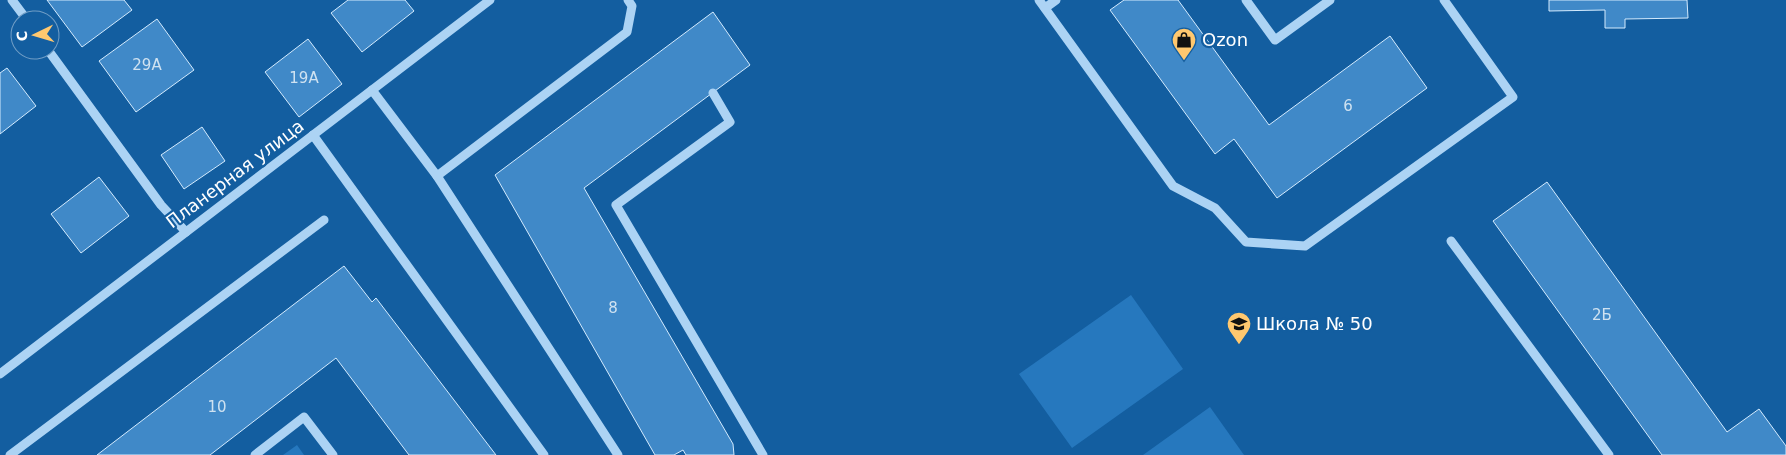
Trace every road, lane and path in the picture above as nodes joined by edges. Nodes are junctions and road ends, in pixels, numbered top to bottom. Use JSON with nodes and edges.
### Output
{"nodes":[{"id":1,"x":490,"y":0,"type":"edge"},
{"id":2,"x":628,"y":0,"type":"edge"},
{"id":3,"x":1039,"y":0,"type":"edge"},
{"id":4,"x":1056,"y":0,"type":"edge"},
{"id":5,"x":1246,"y":0,"type":"edge"},
{"id":6,"x":1330,"y":0,"type":"edge"},
{"id":7,"x":1444,"y":0,"type":"edge"},
{"id":8,"x":1044,"y":8,"type":"junction"},
{"id":9,"x":55,"y":60,"type":"edge"},
{"id":10,"x":372,"y":90,"type":"junction"},
{"id":11,"x":713,"y":92,"type":"dead end"},
{"id":12,"x":313,"y":134,"type":"junction"},
{"id":13,"x":436,"y":176,"type":"junction"},
{"id":14,"x":324,"y":220,"type":"dead end"},
{"id":15,"x":186,"y":232,"type":"junction"},
{"id":16,"x":1451,"y":241,"type":"dead end"},
{"id":17,"x":0,"y":374,"type":"edge"},
{"id":18,"x":10,"y":455,"type":"edge"},
{"id":19,"x":255,"y":455,"type":"edge"},
{"id":20,"x":333,"y":455,"type":"edge"},
{"id":21,"x":544,"y":455,"type":"edge"},
{"id":22,"x":618,"y":455,"type":"edge"},
{"id":23,"x":763,"y":455,"type":"edge"},
{"id":24,"x":1610,"y":455,"type":"edge"}],
"edges":[{"from":1,"to":10,"type":"street","name":"Планерная улица"},
{"from":2,"to":13,"type":"street"},
{"from":3,"to":8,"type":"street"},
{"from":4,"to":8,"type":"street"},
{"from":5,"to":6,"type":"street"},
{"from":7,"to":8,"type":"street"},
{"from":9,"to":15,"type":"street"},
{"from":10,"to":12,"type":"street","name":"Планерная улица"},
{"from":10,"to":13,"type":"street"},
{"from":11,"to":23,"type":"street"},
{"from":12,"to":15,"type":"street","name":"Планерная улица"},
{"from":12,"to":21,"type":"street"},
{"from":13,"to":22,"type":"street"},
{"from":14,"to":18,"type":"street"},
{"from":15,"to":17,"type":"street","name":"Планерная улица"},
{"from":16,"to":24,"type":"street"},
{"from":19,"to":20,"type":"street"}]}
